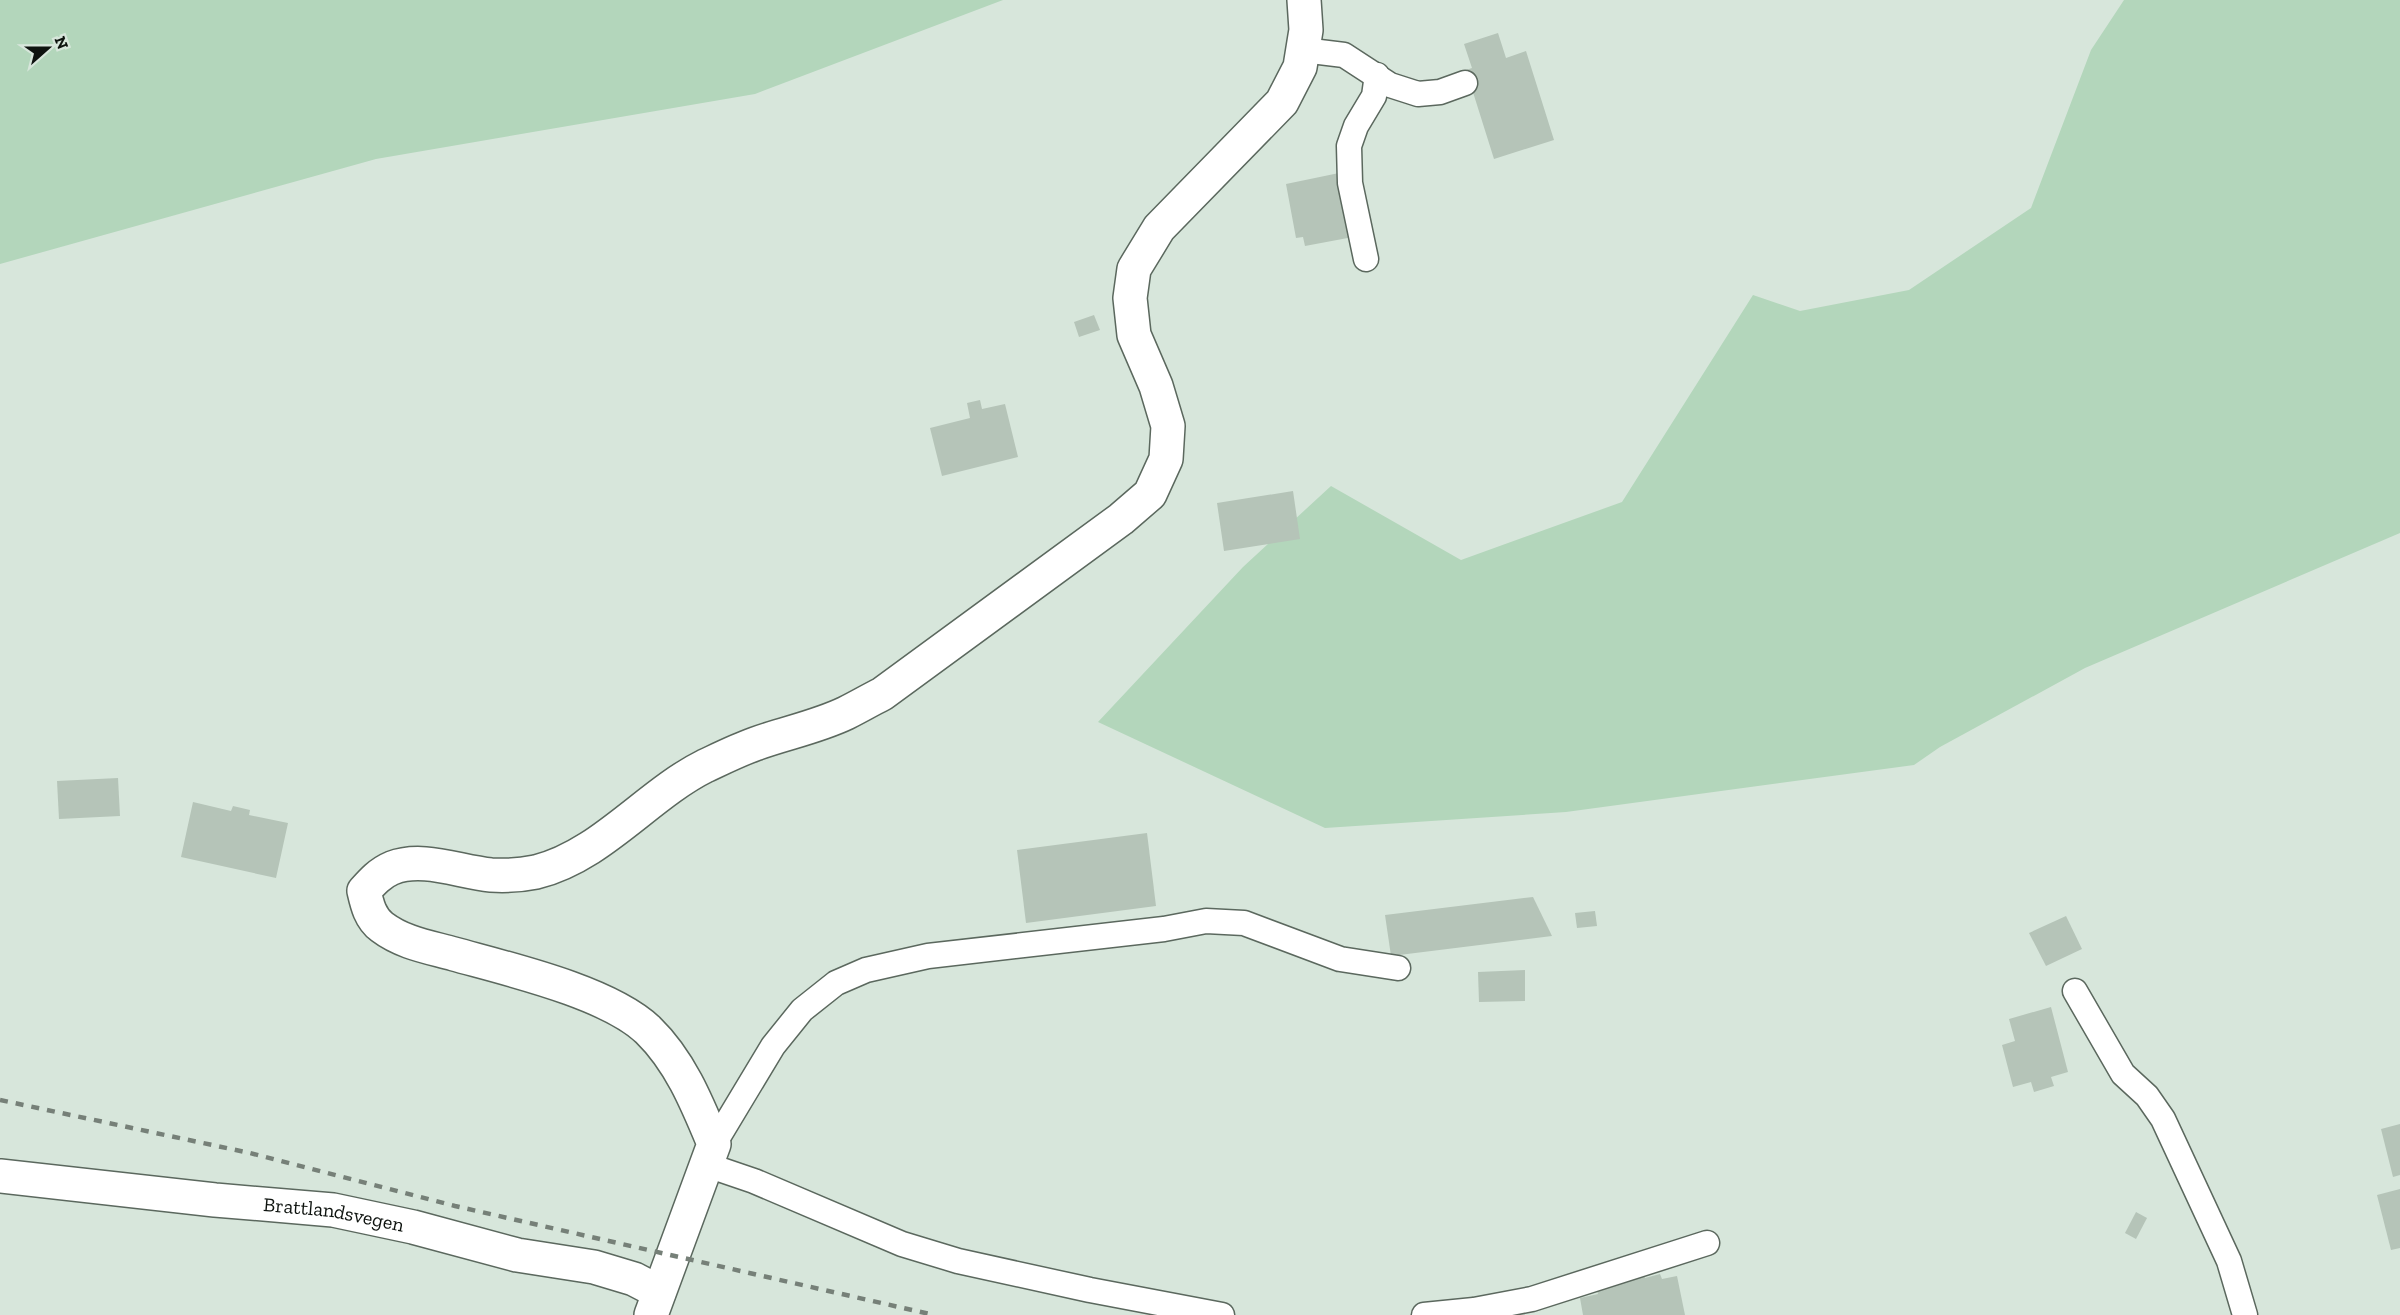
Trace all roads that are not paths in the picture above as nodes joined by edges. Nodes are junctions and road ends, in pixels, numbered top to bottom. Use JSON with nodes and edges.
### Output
{"nodes":[{"id":1,"x":1304,"y":0,"type":"edge"},
{"id":2,"x":1303,"y":50,"type":"junction"},
{"id":3,"x":1377,"y":75,"type":"junction"},
{"id":4,"x":1466,"y":83,"type":"dead end"},
{"id":5,"x":1366,"y":259,"type":"dead end"},
{"id":6,"x":1398,"y":968,"type":"dead end"},
{"id":7,"x":2075,"y":991,"type":"dead end"},
{"id":8,"x":711,"y":1154,"type":"junction"},
{"id":9,"x":0,"y":1176,"type":"edge"},
{"id":10,"x":1707,"y":1244,"type":"dead end"},
{"id":11,"x":655,"y":1304,"type":"edge"},
{"id":12,"x":1222,"y":1315,"type":"edge"},
{"id":13,"x":1424,"y":1315,"type":"edge"},
{"id":14,"x":2245,"y":1315,"type":"edge"}],
"edges":[{"from":1,"to":2,"type":"street"},
{"from":2,"to":3,"type":"lane"},
{"from":2,"to":8,"type":"street"},
{"from":3,"to":4,"type":"lane"},
{"from":3,"to":5,"type":"lane"},
{"from":6,"to":8,"type":"lane"},
{"from":7,"to":14,"type":"lane"},
{"from":8,"to":11,"type":"street"},
{"from":8,"to":12,"type":"lane"},
{"from":9,"to":11,"type":"street","name":"Brattlandsvegen"},
{"from":10,"to":13,"type":"lane"}]}
